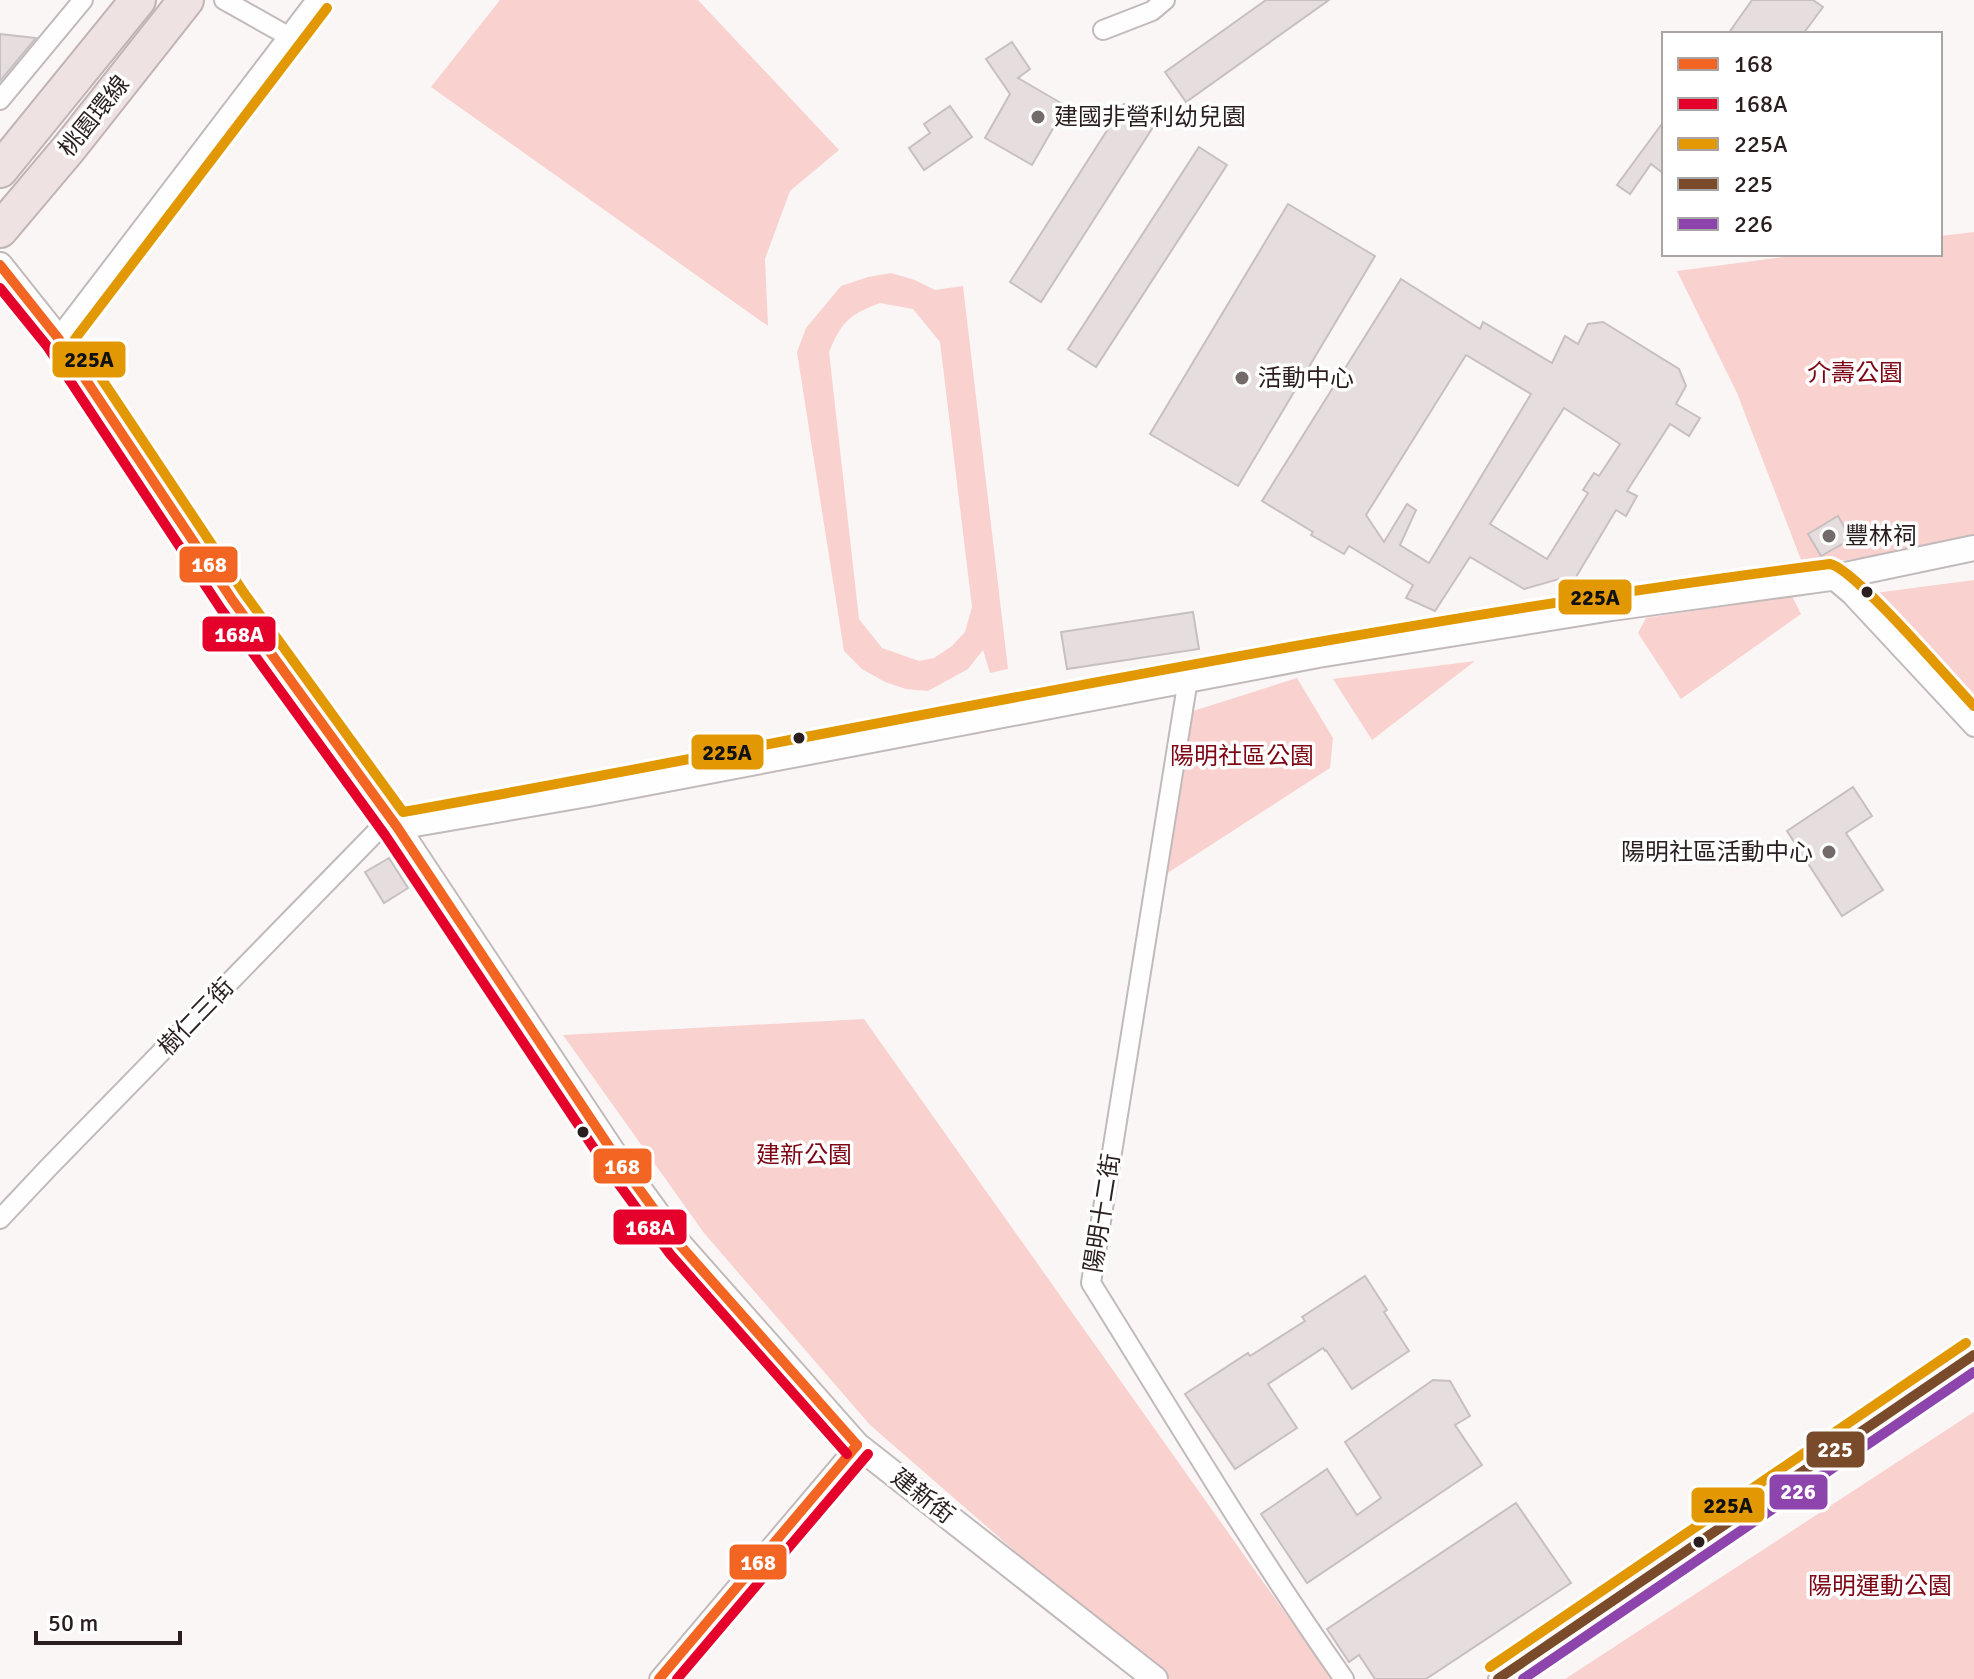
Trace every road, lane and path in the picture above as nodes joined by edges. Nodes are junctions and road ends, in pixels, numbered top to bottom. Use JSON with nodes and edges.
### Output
{"nodes":[{"id":1,"x":83,"y":0,"type":"edge"},
{"id":2,"x":138,"y":0,"type":"edge"},
{"id":3,"x":186,"y":0,"type":"edge"},
{"id":4,"x":224,"y":0,"type":"edge"},
{"id":5,"x":316,"y":0,"type":"edge"},
{"id":6,"x":1165,"y":0,"type":"edge"},
{"id":7,"x":1103,"y":30,"type":"dead end"},
{"id":8,"x":288,"y":36,"type":"junction"},
{"id":9,"x":0,"y":100,"type":"edge"},
{"id":10,"x":0,"y":170,"type":"edge"},
{"id":11,"x":0,"y":230,"type":"edge"},
{"id":12,"x":2,"y":271,"type":"edge"},
{"id":13,"x":58,"y":338,"type":"junction"},
{"id":14,"x":1974,"y":548,"type":"edge"},
{"id":15,"x":1831,"y":578,"type":"junction"},
{"id":16,"x":1188,"y":679,"type":"junction"},
{"id":17,"x":1974,"y":727,"type":"edge"},
{"id":18,"x":397,"y":827,"type":"junction"},
{"id":19,"x":0,"y":1219,"type":"edge"},
{"id":20,"x":1974,"y":1355,"type":"edge"},
{"id":21,"x":857,"y":1445,"type":"junction"},
{"id":22,"x":659,"y":1679,"type":"edge"},
{"id":23,"x":1155,"y":1679,"type":"edge"},
{"id":24,"x":1344,"y":1679,"type":"edge"},
{"id":25,"x":1498,"y":1679,"type":"edge"}],
"edges":[{"from":1,"to":9,"type":"street"},
{"from":2,"to":10,"type":"highway","name":"桃園環線"},
{"from":3,"to":11,"type":"highway","name":"桃園環線"},
{"from":4,"to":8,"type":"street"},
{"from":5,"to":8,"type":"street"},
{"from":6,"to":7,"type":"street"},
{"from":8,"to":13,"type":"street"},
{"from":12,"to":13,"type":"street","name":"建新街"},
{"from":13,"to":18,"type":"street","name":"建新街"},
{"from":14,"to":15,"type":"street"},
{"from":15,"to":16,"type":"street"},
{"from":15,"to":17,"type":"street"},
{"from":16,"to":18,"type":"street"},
{"from":16,"to":24,"type":"street","name":"陽明十二街"},
{"from":18,"to":19,"type":"street","name":"樹仁三街"},
{"from":18,"to":21,"type":"street","name":"建新街"},
{"from":20,"to":25,"type":"street"},
{"from":21,"to":22,"type":"street"},
{"from":21,"to":23,"type":"street","name":"建新街"}]}
